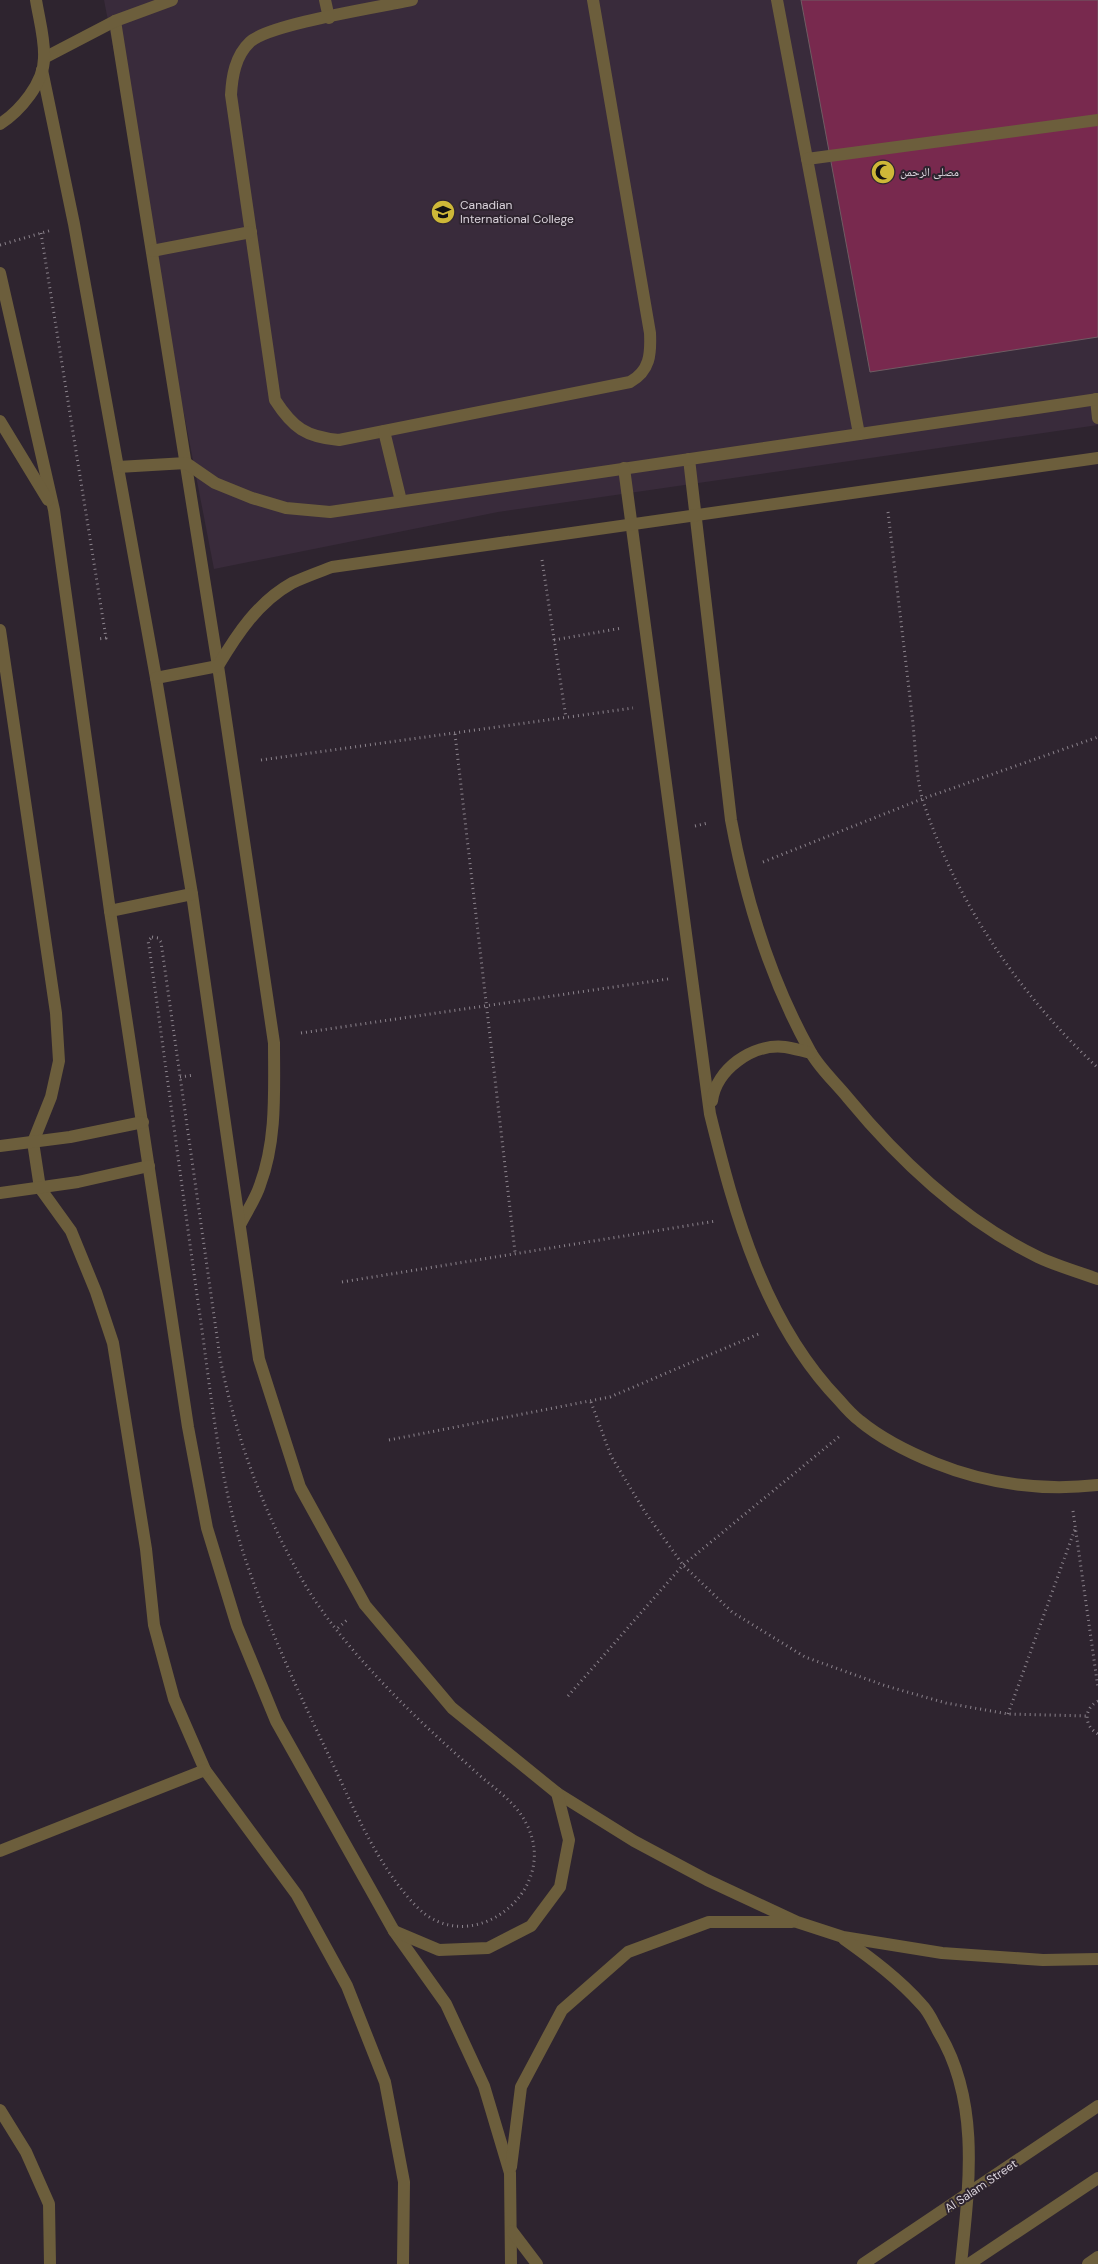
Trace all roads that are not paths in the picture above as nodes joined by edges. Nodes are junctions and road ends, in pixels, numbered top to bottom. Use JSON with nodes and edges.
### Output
{"nodes":[{"id":1,"x":36,"y":0,"type":"edge"},
{"id":2,"x":172,"y":0,"type":"edge"},
{"id":3,"x":325,"y":0,"type":"edge"},
{"id":4,"x":412,"y":0,"type":"edge"},
{"id":5,"x":594,"y":0,"type":"edge"},
{"id":6,"x":776,"y":0,"type":"edge"},
{"id":7,"x":329,"y":18,"type":"junction"},
{"id":8,"x":115,"y":22,"type":"junction"},
{"id":9,"x":43,"y":64,"type":"junction"},
{"id":10,"x":1098,"y":120,"type":"edge"},
{"id":11,"x":0,"y":124,"type":"edge"},
{"id":12,"x":807,"y":159,"type":"junction"},
{"id":13,"x":251,"y":232,"type":"junction"},
{"id":14,"x":152,"y":251,"type":"junction"},
{"id":15,"x":0,"y":273,"type":"edge"},
{"id":16,"x":1097,"y":399,"type":"edge"},
{"id":17,"x":1098,"y":418,"type":"edge"},
{"id":18,"x":0,"y":421,"type":"edge"},
{"id":19,"x":384,"y":431,"type":"junction"},
{"id":20,"x":859,"y":434,"type":"junction"},
{"id":21,"x":1098,"y":458,"type":"edge"},
{"id":22,"x":689,"y":459,"type":"junction"},
{"id":23,"x":186,"y":463,"type":"junction"},
{"id":24,"x":118,"y":467,"type":"junction"},
{"id":25,"x":624,"y":468,"type":"junction"},
{"id":26,"x":401,"y":501,"type":"junction"},
{"id":27,"x":54,"y":510,"type":"junction"},
{"id":28,"x":696,"y":515,"type":"junction"},
{"id":29,"x":632,"y":524,"type":"junction"},
{"id":30,"x":0,"y":630,"type":"edge"},
{"id":31,"x":218,"y":666,"type":"junction"},
{"id":32,"x":156,"y":678,"type":"junction"},
{"id":33,"x":192,"y":894,"type":"junction"},
{"id":34,"x":110,"y":911,"type":"junction"},
{"id":35,"x":811,"y":1053,"type":"junction"},
{"id":36,"x":710,"y":1114,"type":"junction"},
{"id":37,"x":143,"y":1122,"type":"junction"},
{"id":38,"x":33,"y":1142,"type":"junction"},
{"id":39,"x":0,"y":1146,"type":"edge"},
{"id":40,"x":149,"y":1166,"type":"junction"},
{"id":41,"x":40,"y":1188,"type":"junction"},
{"id":42,"x":0,"y":1192,"type":"edge"},
{"id":43,"x":241,"y":1223,"type":"junction"},
{"id":44,"x":1098,"y":1279,"type":"edge"},
{"id":45,"x":1098,"y":1485,"type":"edge"},
{"id":46,"x":204,"y":1770,"type":"junction"},
{"id":47,"x":557,"y":1793,"type":"junction"},
{"id":48,"x":0,"y":1851,"type":"edge"},
{"id":49,"x":797,"y":1922,"type":"junction"},
{"id":50,"x":394,"y":1931,"type":"junction"},
{"id":51,"x":843,"y":1938,"type":"junction"},
{"id":52,"x":1098,"y":1959,"type":"edge"},
{"id":53,"x":1098,"y":2106,"type":"edge"},
{"id":54,"x":0,"y":2110,"type":"edge"},
{"id":55,"x":510,"y":2173,"type":"junction"},
{"id":56,"x":1098,"y":2178,"type":"edge"},
{"id":57,"x":968,"y":2196,"type":"junction"},
{"id":58,"x":512,"y":2231,"type":"junction"},
{"id":59,"x":50,"y":2264,"type":"edge"},
{"id":60,"x":403,"y":2264,"type":"edge"},
{"id":61,"x":511,"y":2264,"type":"edge"},
{"id":62,"x":537,"y":2264,"type":"edge"},
{"id":63,"x":863,"y":2264,"type":"edge"},
{"id":64,"x":960,"y":2264,"type":"edge"},
{"id":65,"x":969,"y":2264,"type":"edge"}],
"edges":[{"from":1,"to":9,"type":"street"},
{"from":2,"to":8,"type":"street"},
{"from":3,"to":7,"type":"street"},
{"from":4,"to":7,"type":"street"},
{"from":5,"to":19,"type":"street"},
{"from":6,"to":12,"type":"street"},
{"from":7,"to":13,"type":"street"},
{"from":8,"to":9,"type":"street"},
{"from":8,"to":14,"type":"street"},
{"from":9,"to":11,"type":"street"},
{"from":9,"to":24,"type":"street"},
{"from":10,"to":12,"type":"street"},
{"from":12,"to":20,"type":"street"},
{"from":13,"to":14,"type":"street"},
{"from":13,"to":19,"type":"street"},
{"from":14,"to":23,"type":"street"},
{"from":15,"to":27,"type":"street"},
{"from":16,"to":17,"type":"street"},
{"from":16,"to":20,"type":"street"},
{"from":18,"to":27,"type":"street"},
{"from":19,"to":26,"type":"street"},
{"from":20,"to":22,"type":"street"},
{"from":21,"to":28,"type":"street"},
{"from":22,"to":25,"type":"street"},
{"from":22,"to":28,"type":"street"},
{"from":23,"to":24,"type":"street"},
{"from":23,"to":26,"type":"street"},
{"from":23,"to":31,"type":"street"},
{"from":24,"to":32,"type":"street"},
{"from":25,"to":26,"type":"street"},
{"from":25,"to":29,"type":"street"},
{"from":27,"to":34,"type":"street"},
{"from":28,"to":29,"type":"street"},
{"from":28,"to":35,"type":"street"},
{"from":29,"to":31,"type":"street"},
{"from":29,"to":36,"type":"street"},
{"from":30,"to":38,"type":"street"},
{"from":31,"to":32,"type":"street"},
{"from":31,"to":43,"type":"street"},
{"from":32,"to":33,"type":"street"},
{"from":33,"to":34,"type":"street"},
{"from":33,"to":43,"type":"street"},
{"from":34,"to":37,"type":"street"},
{"from":35,"to":36,"type":"street"},
{"from":35,"to":44,"type":"street"},
{"from":36,"to":45,"type":"street"},
{"from":37,"to":38,"type":"street"},
{"from":37,"to":40,"type":"street"},
{"from":38,"to":39,"type":"street"},
{"from":38,"to":41,"type":"street"},
{"from":40,"to":41,"type":"street"},
{"from":40,"to":50,"type":"street"},
{"from":41,"to":42,"type":"street"},
{"from":41,"to":46,"type":"street"},
{"from":43,"to":47,"type":"street"},
{"from":46,"to":48,"type":"street"},
{"from":46,"to":60,"type":"street"},
{"from":47,"to":49,"type":"street"},
{"from":47,"to":50,"type":"street"},
{"from":49,"to":51,"type":"street"},
{"from":49,"to":55,"type":"street"},
{"from":50,"to":55,"type":"street"},
{"from":51,"to":52,"type":"street"},
{"from":51,"to":57,"type":"street"},
{"from":53,"to":57,"type":"street","name":"Al Salam Street"},
{"from":54,"to":59,"type":"street"},
{"from":55,"to":58,"type":"street"},
{"from":56,"to":65,"type":"street"},
{"from":57,"to":63,"type":"street","name":"Al Salam Street"},
{"from":57,"to":64,"type":"street"},
{"from":58,"to":61,"type":"street"},
{"from":58,"to":62,"type":"street"}]}
